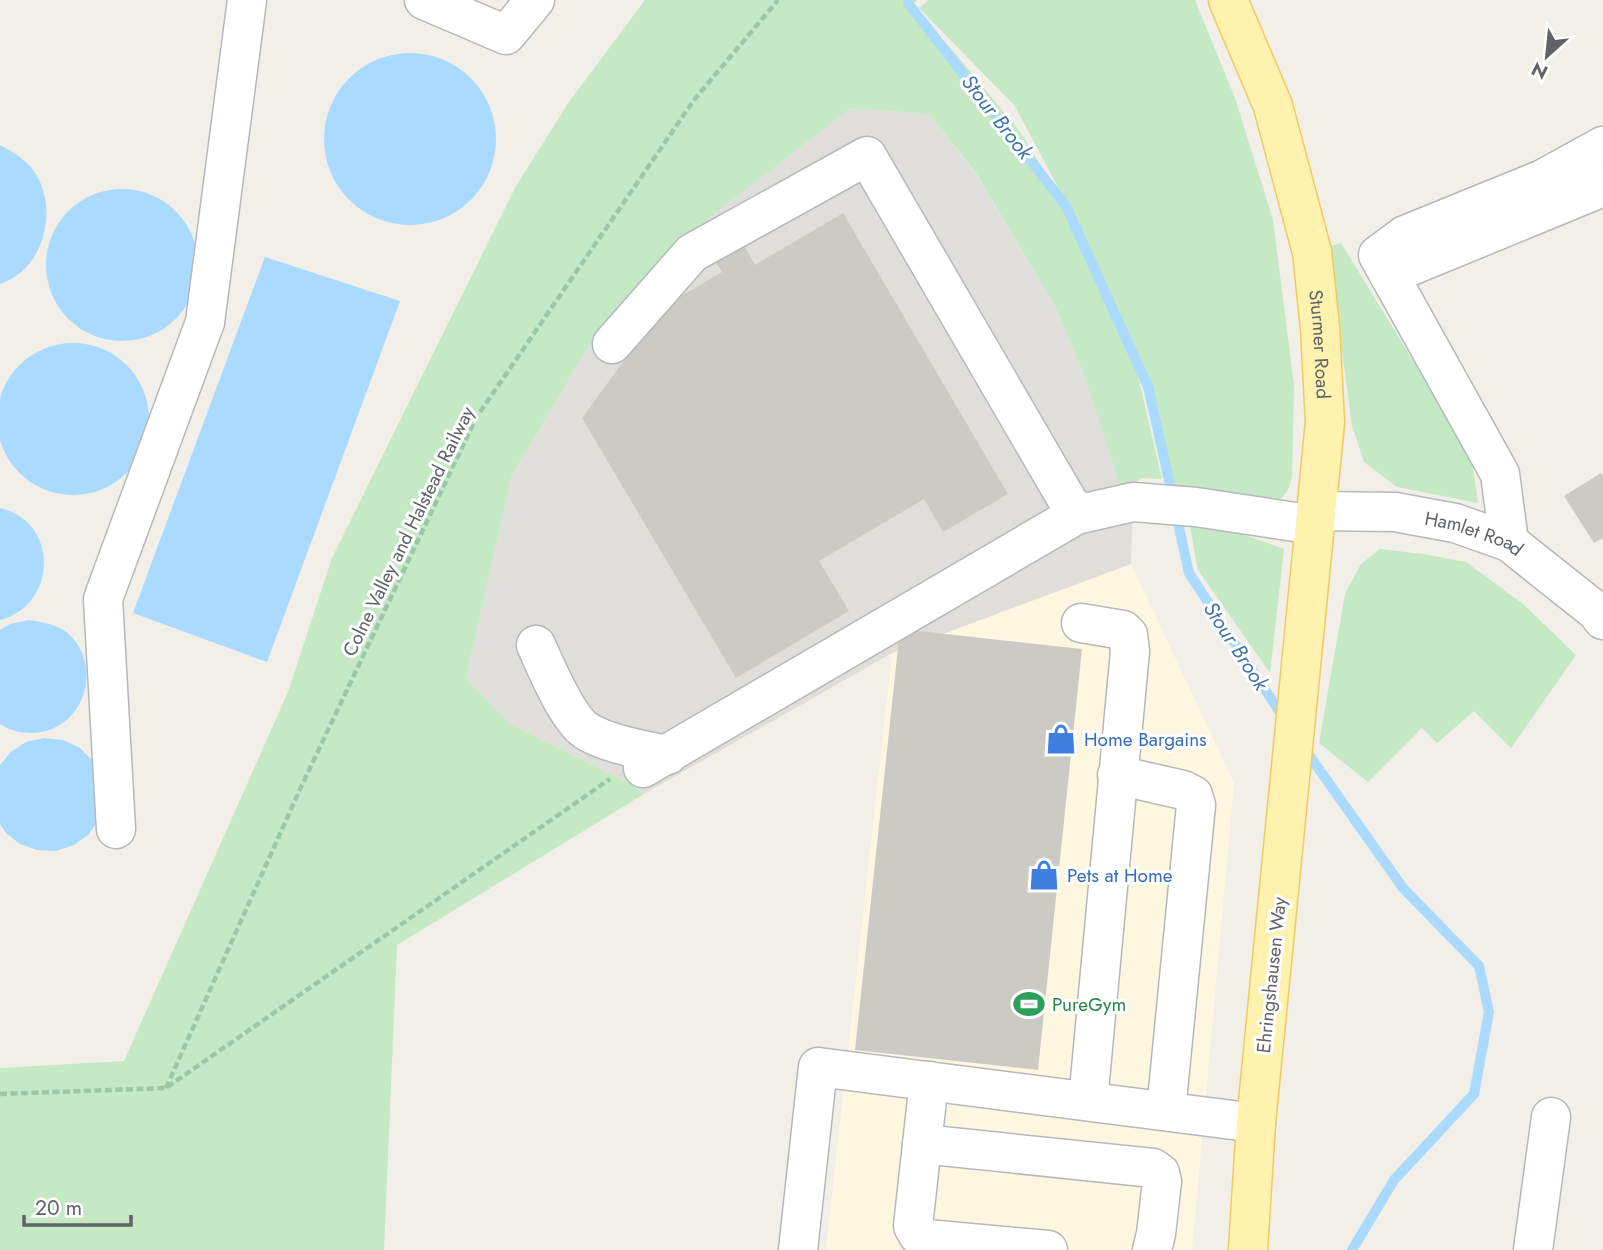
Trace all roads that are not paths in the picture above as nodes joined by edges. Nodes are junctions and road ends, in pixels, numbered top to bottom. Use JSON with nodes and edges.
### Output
{"nodes":[{"id":1,"x":247,"y":0,"type":"edge"},
{"id":2,"x":424,"y":0,"type":"edge"},
{"id":3,"x":535,"y":0,"type":"edge"},
{"id":4,"x":1228,"y":0,"type":"edge"},
{"id":5,"x":1603,"y":146,"type":"edge"},
{"id":6,"x":1603,"y":187,"type":"edge"},
{"id":7,"x":1383,"y":265,"type":"junction"},
{"id":8,"x":612,"y":345,"type":"dead end"},
{"id":9,"x":1076,"y":515,"type":"junction"},
{"id":10,"x":1316,"y":518,"type":"junction"},
{"id":11,"x":1509,"y":542,"type":"junction"},
{"id":12,"x":1603,"y":620,"type":"edge"},
{"id":13,"x":1081,"y":623,"type":"dead end"},
{"id":14,"x":536,"y":645,"type":"dead end"},
{"id":15,"x":1298,"y":701,"type":"joint"},
{"id":16,"x":1117,"y":775,"type":"junction"},
{"id":17,"x":116,"y":829,"type":"dead end"},
{"id":18,"x":929,"y":1081,"type":"junction"},
{"id":19,"x":1088,"y":1101,"type":"junction"},
{"id":20,"x":1166,"y":1111,"type":"junction"},
{"id":21,"x":1551,"y":1117,"type":"dead end"},
{"id":22,"x":1256,"y":1123,"type":"junction"},
{"id":23,"x":922,"y":1144,"type":"junction"},
{"id":24,"x":798,"y":1250,"type":"edge"},
{"id":25,"x":1048,"y":1250,"type":"edge"},
{"id":26,"x":1152,"y":1250,"type":"edge"},
{"id":27,"x":1248,"y":1250,"type":"edge"},
{"id":28,"x":1533,"y":1250,"type":"edge"}],
"edges":[{"from":1,"to":17,"type":"street"},
{"from":2,"to":3,"type":"street"},
{"from":4,"to":10,"type":"main road","name":"Sturmer Road"},
{"from":5,"to":7,"type":"street"},
{"from":6,"to":7,"type":"street"},
{"from":7,"to":11,"type":"street"},
{"from":8,"to":9,"type":"street"},
{"from":9,"to":10,"type":"street","name":"Hamlet Road"},
{"from":9,"to":14,"type":"street","name":"Hamlet Road"},
{"from":10,"to":11,"type":"street","name":"Hamlet Road"},
{"from":10,"to":15,"type":"main road","name":"Sturmer Road"},
{"from":11,"to":12,"type":"street","name":"Hamlet Road"},
{"from":13,"to":16,"type":"street"},
{"from":15,"to":22,"type":"main road","name":"Ehringshausen Way"},
{"from":16,"to":19,"type":"street"},
{"from":16,"to":20,"type":"street"},
{"from":18,"to":19,"type":"street"},
{"from":18,"to":23,"type":"street"},
{"from":18,"to":24,"type":"street"},
{"from":19,"to":20,"type":"street"},
{"from":20,"to":22,"type":"street"},
{"from":21,"to":28,"type":"street"},
{"from":22,"to":27,"type":"main road","name":"Ehringshausen Way"},
{"from":23,"to":25,"type":"street"},
{"from":23,"to":26,"type":"street"}]}
